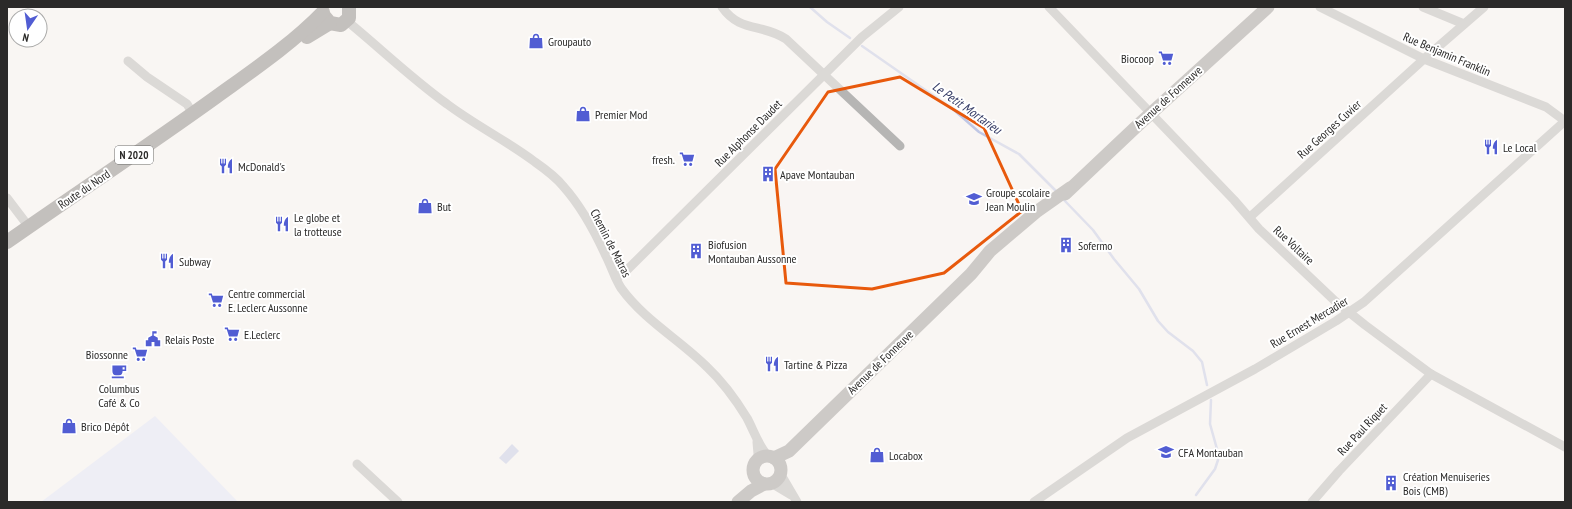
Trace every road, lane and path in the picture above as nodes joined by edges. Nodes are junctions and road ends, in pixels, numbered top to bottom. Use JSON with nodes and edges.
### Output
{"nodes":[{"id":1,"x":350,"y":7,"type":"edge"},
{"id":2,"x":722,"y":7,"type":"edge"},
{"id":3,"x":899,"y":7,"type":"edge"},
{"id":4,"x":1049,"y":7,"type":"edge"},
{"id":5,"x":1268,"y":7,"type":"edge"},
{"id":6,"x":1320,"y":7,"type":"edge"},
{"id":7,"x":1423,"y":7,"type":"edge"},
{"id":8,"x":1484,"y":7,"type":"edge"},
{"id":9,"x":326,"y":14,"type":"edge"},
{"id":10,"x":347,"y":21,"type":"junction"},
{"id":11,"x":1464,"y":24,"type":"junction"},
{"id":12,"x":1424,"y":59,"type":"junction"},
{"id":13,"x":128,"y":61,"type":"dead end"},
{"id":14,"x":824,"y":74,"type":"junction"},
{"id":15,"x":1151,"y":113,"type":"junction"},
{"id":16,"x":193,"y":114,"type":"junction"},
{"id":17,"x":1565,"y":121,"type":"edge"},
{"id":18,"x":900,"y":146,"type":"dead end"},
{"id":19,"x":7,"y":198,"type":"edge"},
{"id":20,"x":1250,"y":217,"type":"junction"},
{"id":21,"x":29,"y":227,"type":"junction"},
{"id":22,"x":7,"y":242,"type":"edge"},
{"id":23,"x":616,"y":278,"type":"junction"},
{"id":24,"x":1350,"y":312,"type":"junction"},
{"id":25,"x":1431,"y":374,"type":"junction"},
{"id":26,"x":1565,"y":447,"type":"edge"},
{"id":27,"x":357,"y":464,"type":"dead end"},
{"id":28,"x":769,"y":464,"type":"junction"},
{"id":29,"x":768,"y":484,"type":"junction"},
{"id":30,"x":740,"y":500,"type":"edge"},
{"id":31,"x":796,"y":500,"type":"edge"},
{"id":32,"x":398,"y":502,"type":"edge"},
{"id":33,"x":1034,"y":502,"type":"edge"},
{"id":34,"x":1312,"y":502,"type":"edge"}],
"edges":[{"from":1,"to":10,"type":"main road"},
{"from":2,"to":14,"type":"street"},
{"from":3,"to":14,"type":"street","name":"Rue Alphonse Daudet"},
{"from":4,"to":15,"type":"street","name":"Rue Voltaire"},
{"from":5,"to":15,"type":"street","name":"Avenue de Fonneuve"},
{"from":6,"to":12,"type":"street","name":"Rue Benjamin Franklin"},
{"from":7,"to":11,"type":"street"},
{"from":8,"to":11,"type":"street","name":"Rue Georges Cuvier"},
{"from":9,"to":10,"type":"main road"},
{"from":9,"to":16,"type":"main road","name":"Route du Nord","number":"N 2020"},
{"from":10,"to":23,"type":"street","name":"Chemin de Matras"},
{"from":11,"to":12,"type":"street","name":"Rue Georges Cuvier"},
{"from":12,"to":17,"type":"street","name":"Rue Benjamin Franklin"},
{"from":12,"to":20,"type":"street","name":"Rue Georges Cuvier"},
{"from":13,"to":16,"type":"street"},
{"from":14,"to":18,"type":"street"},
{"from":14,"to":23,"type":"street","name":"Rue Alphonse Daudet"},
{"from":15,"to":20,"type":"street","name":"Rue Voltaire"},
{"from":15,"to":28,"type":"street","name":"Avenue de Fonneuve"},
{"from":16,"to":21,"type":"main road","name":"Route du Nord","number":"N 2020"},
{"from":17,"to":24,"type":"street","name":"Rue Ernest Mercadier"},
{"from":19,"to":21,"type":"street"},
{"from":20,"to":24,"type":"street","name":"Rue Voltaire"},
{"from":21,"to":22,"type":"main road","name":"Route du Nord","number":"N 2020"},
{"from":23,"to":28,"type":"street","name":"Chemin de Matras"},
{"from":24,"to":25,"type":"street","name":"Rue Voltaire"},
{"from":24,"to":33,"type":"street","name":"Rue Ernest Mercadier"},
{"from":25,"to":26,"type":"street","name":"Rue Voltaire"},
{"from":25,"to":34,"type":"street","name":"Rue Paul Riquet"},
{"from":27,"to":32,"type":"street"},
{"from":28,"to":29,"type":"street"},
{"from":28,"to":29,"type":"street"},
{"from":28,"to":30,"type":"street"},
{"from":28,"to":31,"type":"street","name":"Chemin de Matras"},
{"from":29,"to":30,"type":"street"},
{"from":29,"to":31,"type":"street","name":"Chemin de Matras"}]}
